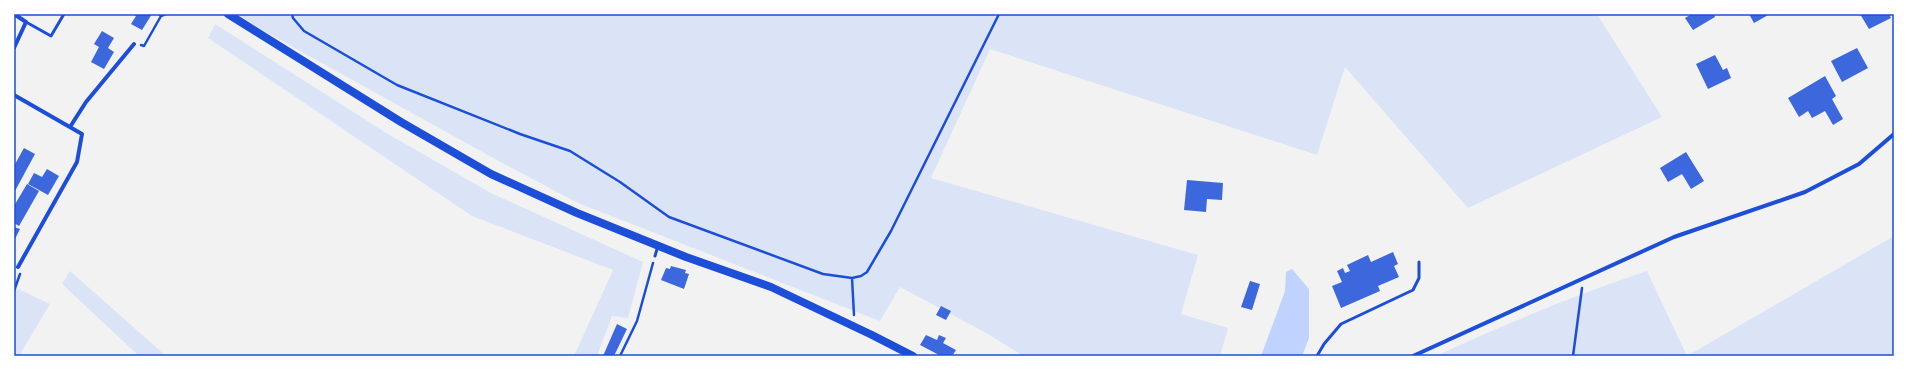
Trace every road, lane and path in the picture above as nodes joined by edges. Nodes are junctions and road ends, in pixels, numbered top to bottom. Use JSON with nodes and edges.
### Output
{"nodes":[{"id":1,"x":14,"y":14,"type":"edge"},
{"id":2,"x":64,"y":14,"type":"edge"},
{"id":3,"x":166,"y":14,"type":"edge"},
{"id":4,"x":228,"y":14,"type":"edge"},
{"id":5,"x":292,"y":14,"type":"edge"},
{"id":6,"x":999,"y":14,"type":"edge"},
{"id":7,"x":160,"y":15,"type":"edge"},
{"id":8,"x":26,"y":22,"type":"junction"},
{"id":9,"x":134,"y":44,"type":"joint"},
{"id":10,"x":14,"y":48,"type":"edge"},
{"id":11,"x":14,"y":95,"type":"edge"},
{"id":12,"x":70,"y":127,"type":"junction"},
{"id":13,"x":1894,"y":134,"type":"edge"},
{"id":14,"x":658,"y":246,"type":"junction"},
{"id":15,"x":654,"y":256,"type":"joint"},
{"id":16,"x":1419,"y":262,"type":"dead end"},
{"id":17,"x":18,"y":266,"type":"joint"},
{"id":18,"x":852,"y":278,"type":"junction"},
{"id":19,"x":1583,"y":278,"type":"junction"},
{"id":20,"x":14,"y":291,"type":"edge"},
{"id":21,"x":855,"y":326,"type":"junction"},
{"id":22,"x":620,"y":356,"type":"edge"},
{"id":23,"x":913,"y":356,"type":"edge"},
{"id":24,"x":1318,"y":356,"type":"edge"},
{"id":25,"x":1413,"y":356,"type":"edge"},
{"id":26,"x":1573,"y":356,"type":"edge"}],
"edges":[{"from":1,"to":8,"type":"street"},
{"from":2,"to":8,"type":"lane"},
{"from":3,"to":7,"type":"path"},
{"from":4,"to":14,"type":"main road"},
{"from":5,"to":18,"type":"path"},
{"from":6,"to":18,"type":"path"},
{"from":7,"to":9,"type":"path"},
{"from":8,"to":10,"type":"street"},
{"from":9,"to":12,"type":"street"},
{"from":11,"to":12,"type":"street"},
{"from":12,"to":17,"type":"street"},
{"from":13,"to":19,"type":"street"},
{"from":14,"to":15,"type":"lane"},
{"from":14,"to":21,"type":"main road"},
{"from":15,"to":22,"type":"path"},
{"from":16,"to":24,"type":"lane"},
{"from":17,"to":20,"type":"path"},
{"from":18,"to":21,"type":"path"},
{"from":19,"to":25,"type":"street"},
{"from":19,"to":26,"type":"path"},
{"from":21,"to":23,"type":"main road"}]}
